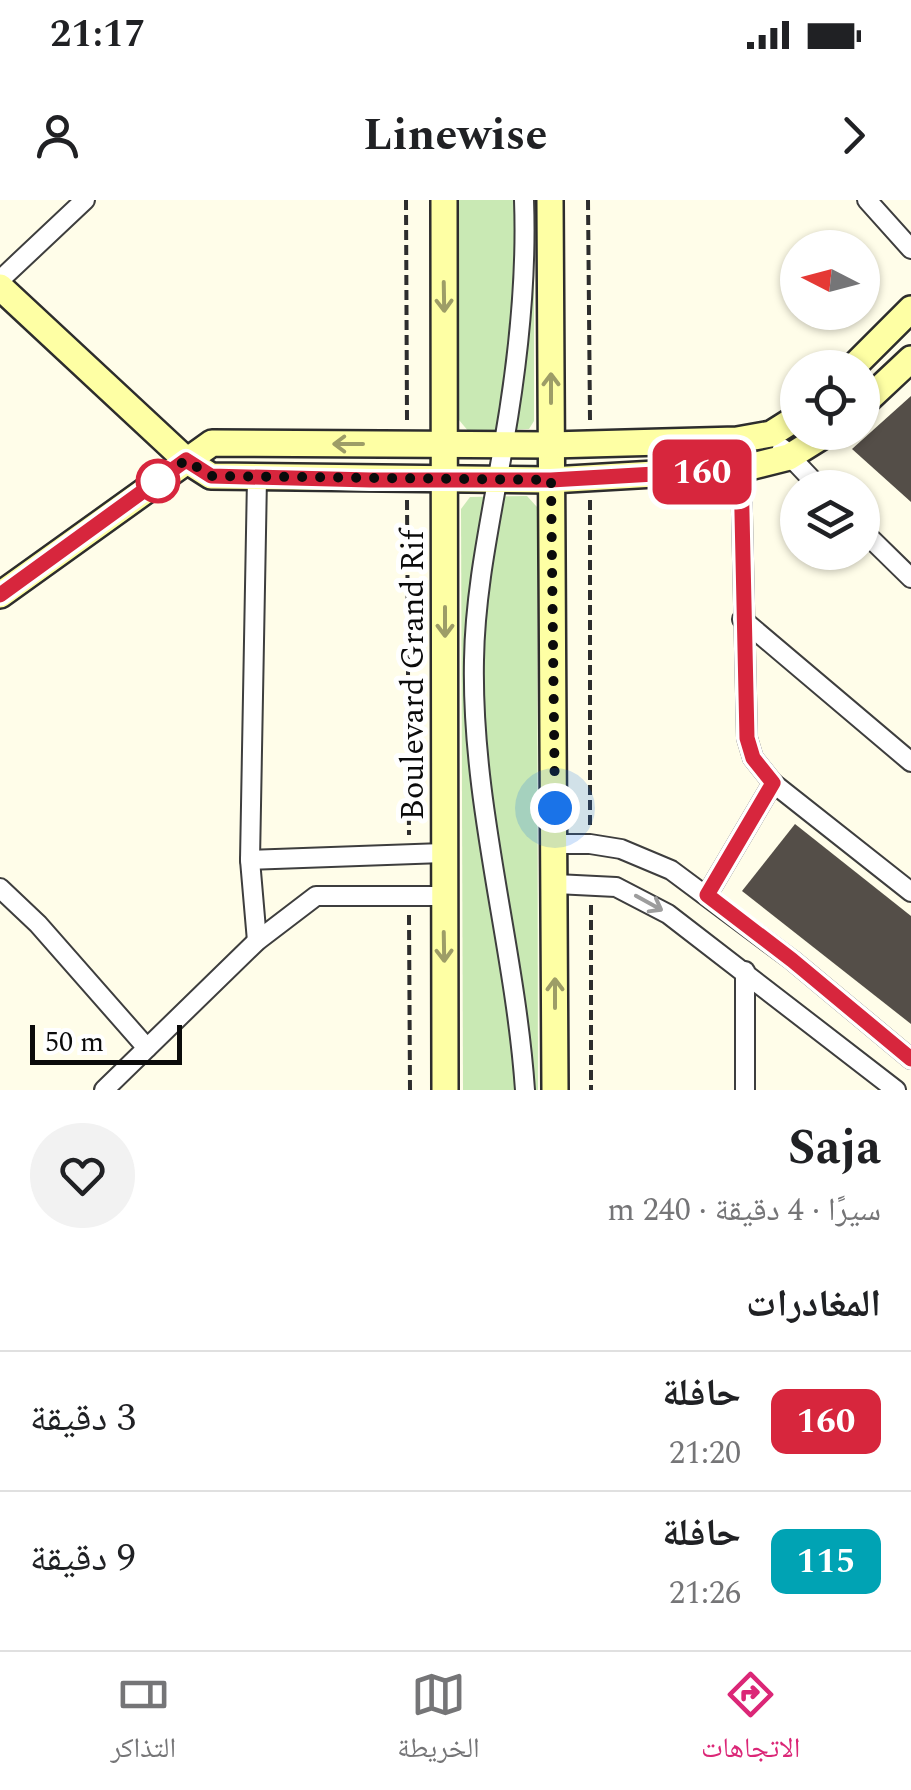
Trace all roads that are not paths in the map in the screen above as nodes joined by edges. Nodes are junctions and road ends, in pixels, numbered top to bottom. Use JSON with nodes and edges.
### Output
{"nodes":[{"id":1,"x":85,"y":200,"type":"edge"},
{"id":2,"x":444,"y":200,"type":"edge"},
{"id":3,"x":524,"y":200,"type":"edge"},
{"id":4,"x":550,"y":200,"type":"edge"},
{"id":5,"x":867,"y":200,"type":"edge"},
{"id":6,"x":911,"y":249,"type":"edge"},
{"id":7,"x":0,"y":283,"type":"edge"},
{"id":8,"x":911,"y":310,"type":"edge"},
{"id":9,"x":870,"y":350,"type":"edge"},
{"id":10,"x":911,"y":359,"type":"edge"},
{"id":11,"x":880,"y":388,"type":"edge"},
{"id":12,"x":780,"y":428,"type":"edge"},
{"id":13,"x":770,"y":434,"type":"junction"},
{"id":14,"x":446,"y":444,"type":"junction"},
{"id":15,"x":504,"y":444,"type":"junction"},
{"id":16,"x":551,"y":444,"type":"junction"},
{"id":17,"x":798,"y":450,"type":"edge"},
{"id":18,"x":788,"y":456,"type":"junction"},
{"id":19,"x":186,"y":460,"type":"junction"},
{"id":20,"x":741,"y":469,"type":"junction"},
{"id":21,"x":802,"y":470,"type":"edge"},
{"id":22,"x":257,"y":478,"type":"junction"},
{"id":23,"x":551,"y":480,"type":"junction"},
{"id":24,"x":446,"y":481,"type":"junction"},
{"id":25,"x":496,"y":481,"type":"junction"},
{"id":26,"x":880,"y":545,"type":"edge"},
{"id":27,"x":908,"y":569,"type":"edge"},
{"id":28,"x":0,"y":595,"type":"edge"},
{"id":29,"x":742,"y":619,"type":"junction"},
{"id":30,"x":911,"y":762,"type":"edge"},
{"id":31,"x":773,"y":783,"type":"junction"},
{"id":32,"x":555,"y":844,"type":"junction"},
{"id":33,"x":443,"y":853,"type":"junction"},
{"id":34,"x":250,"y":860,"type":"junction"},
{"id":35,"x":556,"y":884,"type":"junction"},
{"id":36,"x":0,"y":888,"type":"edge"},
{"id":37,"x":911,"y":892,"type":"edge"},
{"id":38,"x":707,"y":895,"type":"junction"},
{"id":39,"x":444,"y":896,"type":"junction"},
{"id":40,"x":256,"y":941,"type":"junction"},
{"id":41,"x":744,"y":971,"type":"junction"},
{"id":42,"x":146,"y":1048,"type":"junction"},
{"id":43,"x":911,"y":1059,"type":"edge"},
{"id":44,"x":104,"y":1090,"type":"edge"},
{"id":45,"x":445,"y":1090,"type":"edge"},
{"id":46,"x":526,"y":1090,"type":"edge"},
{"id":47,"x":555,"y":1090,"type":"edge"},
{"id":48,"x":745,"y":1090,"type":"edge"},
{"id":49,"x":896,"y":1090,"type":"edge"}],
"edges":[{"from":1,"to":7,"type":"street"},
{"from":2,"to":14,"type":"street","name":"Boulevard Grand Rif","one_way":true},
{"from":3,"to":15,"type":"street"},
{"from":16,"to":4,"type":"street","one_way":true},
{"from":5,"to":6,"type":"street"},
{"from":7,"to":19,"type":"street"},
{"from":8,"to":9,"type":"street"},
{"from":10,"to":11,"type":"street"},
{"from":12,"to":13,"type":"street"},
{"from":13,"to":16,"type":"street"},
{"from":13,"to":18,"type":"street"},
{"from":14,"to":15,"type":"street"},
{"from":14,"to":19,"type":"street","one_way":true},
{"from":14,"to":24,"type":"street","name":"Boulevard Grand Rif"},
{"from":15,"to":16,"type":"street"},
{"from":15,"to":25,"type":"street"},
{"from":16,"to":23,"type":"street"},
{"from":17,"to":18,"type":"street"},
{"from":18,"to":20,"type":"street"},
{"from":18,"to":21,"type":"street"},
{"from":19,"to":22,"type":"street"},
{"from":19,"to":28,"type":"street"},
{"from":20,"to":23,"type":"street"},
{"from":20,"to":29,"type":"street"},
{"from":22,"to":24,"type":"street"},
{"from":22,"to":34,"type":"street"},
{"from":23,"to":25,"type":"street"},
{"from":23,"to":32,"type":"street"},
{"from":24,"to":25,"type":"street"},
{"from":24,"to":33,"type":"street","name":"Boulevard Grand Rif","one_way":true},
{"from":25,"to":46,"type":"street"},
{"from":26,"to":27,"type":"street"},
{"from":29,"to":30,"type":"street"},
{"from":29,"to":31,"type":"street"},
{"from":31,"to":37,"type":"street"},
{"from":31,"to":38,"type":"street"},
{"from":32,"to":35,"type":"street"},
{"from":32,"to":38,"type":"street"},
{"from":33,"to":34,"type":"street"},
{"from":33,"to":39,"type":"street","name":"Boulevard Grand Rif"},
{"from":34,"to":40,"type":"street"},
{"from":35,"to":41,"type":"street","one_way":true},
{"from":47,"to":35,"type":"street","one_way":true},
{"from":36,"to":42,"type":"street"},
{"from":38,"to":43,"type":"street"},
{"from":39,"to":40,"type":"street"},
{"from":39,"to":45,"type":"street","name":"Boulevard Grand Rif","one_way":true},
{"from":40,"to":42,"type":"street"},
{"from":41,"to":48,"type":"street"},
{"from":41,"to":49,"type":"street"},
{"from":42,"to":44,"type":"street"}]}
